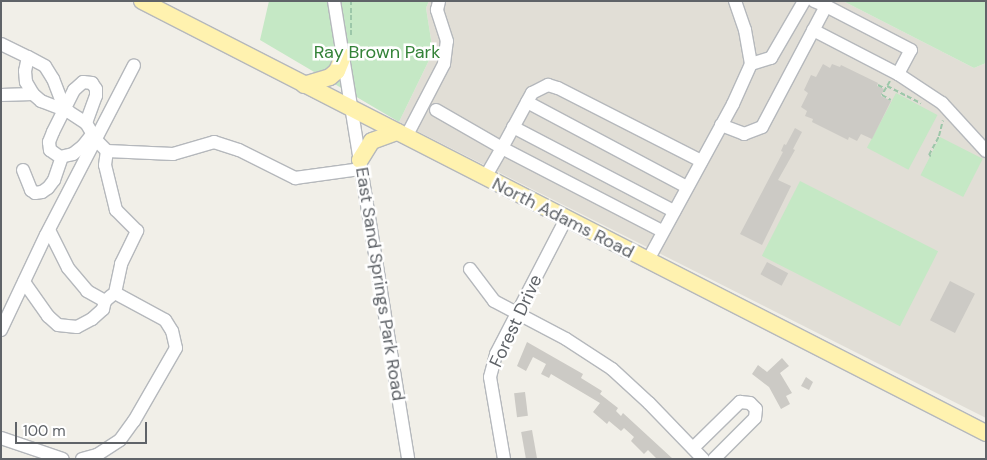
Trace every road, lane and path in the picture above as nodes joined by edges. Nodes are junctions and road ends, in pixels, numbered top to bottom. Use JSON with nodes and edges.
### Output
{"nodes":[{"id":1,"x":142,"y":1,"type":"edge"},
{"id":2,"x":334,"y":1,"type":"edge"},
{"id":3,"x":439,"y":1,"type":"edge"},
{"id":4,"x":735,"y":1,"type":"edge"},
{"id":5,"x":804,"y":1,"type":"edge"},
{"id":6,"x":820,"y":4,"type":"edge"},
{"id":7,"x":163,"y":6,"type":"edge"},
{"id":8,"x":813,"y":30,"type":"junction"},
{"id":9,"x":1,"y":44,"type":"edge"},
{"id":10,"x":344,"y":56,"type":"junction"},
{"id":11,"x":28,"y":57,"type":"junction"},
{"id":12,"x":751,"y":64,"type":"junction"},
{"id":13,"x":134,"y":65,"type":"dead end"},
{"id":14,"x":896,"y":73,"type":"junction"},
{"id":15,"x":304,"y":85,"type":"junction"},
{"id":16,"x":878,"y":85,"type":"dead end"},
{"id":17,"x":887,"y":86,"type":"junction"},
{"id":18,"x":886,"y":89,"type":"junction"},
{"id":19,"x":33,"y":94,"type":"junction"},
{"id":20,"x":1,"y":95,"type":"edge"},
{"id":21,"x":891,"y":100,"type":"dead end"},
{"id":22,"x":527,"y":102,"type":"junction"},
{"id":23,"x":928,"y":106,"type":"dead end"},
{"id":24,"x":65,"y":110,"type":"junction"},
{"id":25,"x":352,"y":110,"type":"junction"},
{"id":26,"x":436,"y":110,"type":"dead end"},
{"id":27,"x":944,"y":115,"type":"dead end"},
{"id":28,"x":721,"y":125,"type":"junction"},
{"id":29,"x":513,"y":127,"type":"junction"},
{"id":30,"x":92,"y":132,"type":"junction"},
{"id":31,"x":401,"y":134,"type":"junction"},
{"id":32,"x":502,"y":148,"type":"junction"},
{"id":33,"x":107,"y":151,"type":"junction"},
{"id":34,"x":986,"y":151,"type":"edge"},
{"id":35,"x":931,"y":156,"type":"dead end"},
{"id":36,"x":62,"y":157,"type":"junction"},
{"id":37,"x":701,"y":161,"type":"junction"},
{"id":38,"x":360,"y":164,"type":"junction"},
{"id":39,"x":23,"y":170,"type":"dead end"},
{"id":40,"x":485,"y":178,"type":"junction"},
{"id":41,"x":687,"y":187,"type":"junction"},
{"id":42,"x":674,"y":211,"type":"junction"},
{"id":43,"x":566,"y":219,"type":"junction"},
{"id":44,"x":662,"y":231,"type":"junction"},
{"id":45,"x":47,"y":233,"type":"junction"},
{"id":46,"x":648,"y":260,"type":"junction"},
{"id":47,"x":470,"y":269,"type":"dead end"},
{"id":48,"x":24,"y":282,"type":"junction"},
{"id":49,"x":110,"y":297,"type":"junction"},
{"id":50,"x":517,"y":313,"type":"junction"},
{"id":51,"x":1,"y":330,"type":"edge"},
{"id":52,"x":986,"y":433,"type":"edge"},
{"id":53,"x":1,"y":438,"type":"edge"},
{"id":54,"x":693,"y":448,"type":"junction"},
{"id":55,"x":63,"y":459,"type":"edge"},
{"id":56,"x":82,"y":459,"type":"edge"},
{"id":57,"x":408,"y":459,"type":"edge"},
{"id":58,"x":504,"y":459,"type":"edge"},
{"id":59,"x":704,"y":459,"type":"edge"},
{"id":60,"x":714,"y":459,"type":"edge"}],
"edges":[{"from":1,"to":7,"type":"main road","name":"North Adams Road"},
{"from":2,"to":10,"type":"street","name":"East Sand Springs Park Road"},
{"from":3,"to":31,"type":"street"},
{"from":4,"to":12,"type":"street"},
{"from":5,"to":12,"type":"street"},
{"from":6,"to":8,"type":"street"},
{"from":6,"to":14,"type":"street"},
{"from":7,"to":15,"type":"main road","name":"North Adams Road"},
{"from":8,"to":14,"type":"street"},
{"from":8,"to":28,"type":"street"},
{"from":9,"to":11,"type":"street"},
{"from":10,"to":15,"type":"main road"},
{"from":10,"to":25,"type":"street","name":"East Sand Springs Park Road"},
{"from":11,"to":19,"type":"street"},
{"from":11,"to":24,"type":"street"},
{"from":12,"to":28,"type":"street"},
{"from":13,"to":30,"type":"street"},
{"from":14,"to":17,"type":"path"},
{"from":14,"to":34,"type":"street"},
{"from":15,"to":25,"type":"main road","name":"North Adams Road"},
{"from":16,"to":18,"type":"path"},
{"from":17,"to":18,"type":"path"},
{"from":17,"to":23,"type":"path"},
{"from":18,"to":21,"type":"path"},
{"from":19,"to":20,"type":"street"},
{"from":19,"to":24,"type":"street"},
{"from":22,"to":29,"type":"street"},
{"from":22,"to":37,"type":"street"},
{"from":22,"to":41,"type":"street"},
{"from":24,"to":30,"type":"street"},
{"from":24,"to":30,"type":"street"},
{"from":24,"to":36,"type":"street"},
{"from":25,"to":31,"type":"main road","name":"North Adams Road"},
{"from":25,"to":38,"type":"street","name":"East Sand Springs Park Road"},
{"from":26,"to":32,"type":"street"},
{"from":27,"to":35,"type":"path"},
{"from":28,"to":37,"type":"street"},
{"from":29,"to":32,"type":"street"},
{"from":29,"to":42,"type":"street"},
{"from":30,"to":33,"type":"street"},
{"from":30,"to":36,"type":"street"},
{"from":30,"to":45,"type":"street"},
{"from":31,"to":38,"type":"main road"},
{"from":31,"to":40,"type":"main road","name":"North Adams Road"},
{"from":32,"to":40,"type":"street"},
{"from":32,"to":44,"type":"street"},
{"from":33,"to":38,"type":"street"},
{"from":33,"to":49,"type":"street"},
{"from":36,"to":39,"type":"street"},
{"from":37,"to":41,"type":"street"},
{"from":38,"to":57,"type":"street","name":"East Sand Springs Park Road"},
{"from":40,"to":43,"type":"main road","name":"North Adams Road"},
{"from":41,"to":42,"type":"street"},
{"from":42,"to":44,"type":"street"},
{"from":43,"to":46,"type":"main road","name":"North Adams Road"},
{"from":43,"to":50,"type":"street","name":"Forest Drive"},
{"from":44,"to":46,"type":"street"},
{"from":45,"to":48,"type":"street"},
{"from":45,"to":49,"type":"street"},
{"from":46,"to":52,"type":"main road","name":"North Adams Road"},
{"from":47,"to":50,"type":"street"},
{"from":48,"to":49,"type":"street"},
{"from":48,"to":51,"type":"street"},
{"from":49,"to":56,"type":"street"},
{"from":50,"to":54,"type":"street"},
{"from":50,"to":58,"type":"street","name":"Forest Drive"},
{"from":53,"to":55,"type":"street"},
{"from":54,"to":59,"type":"street"},
{"from":54,"to":60,"type":"street"}]}
